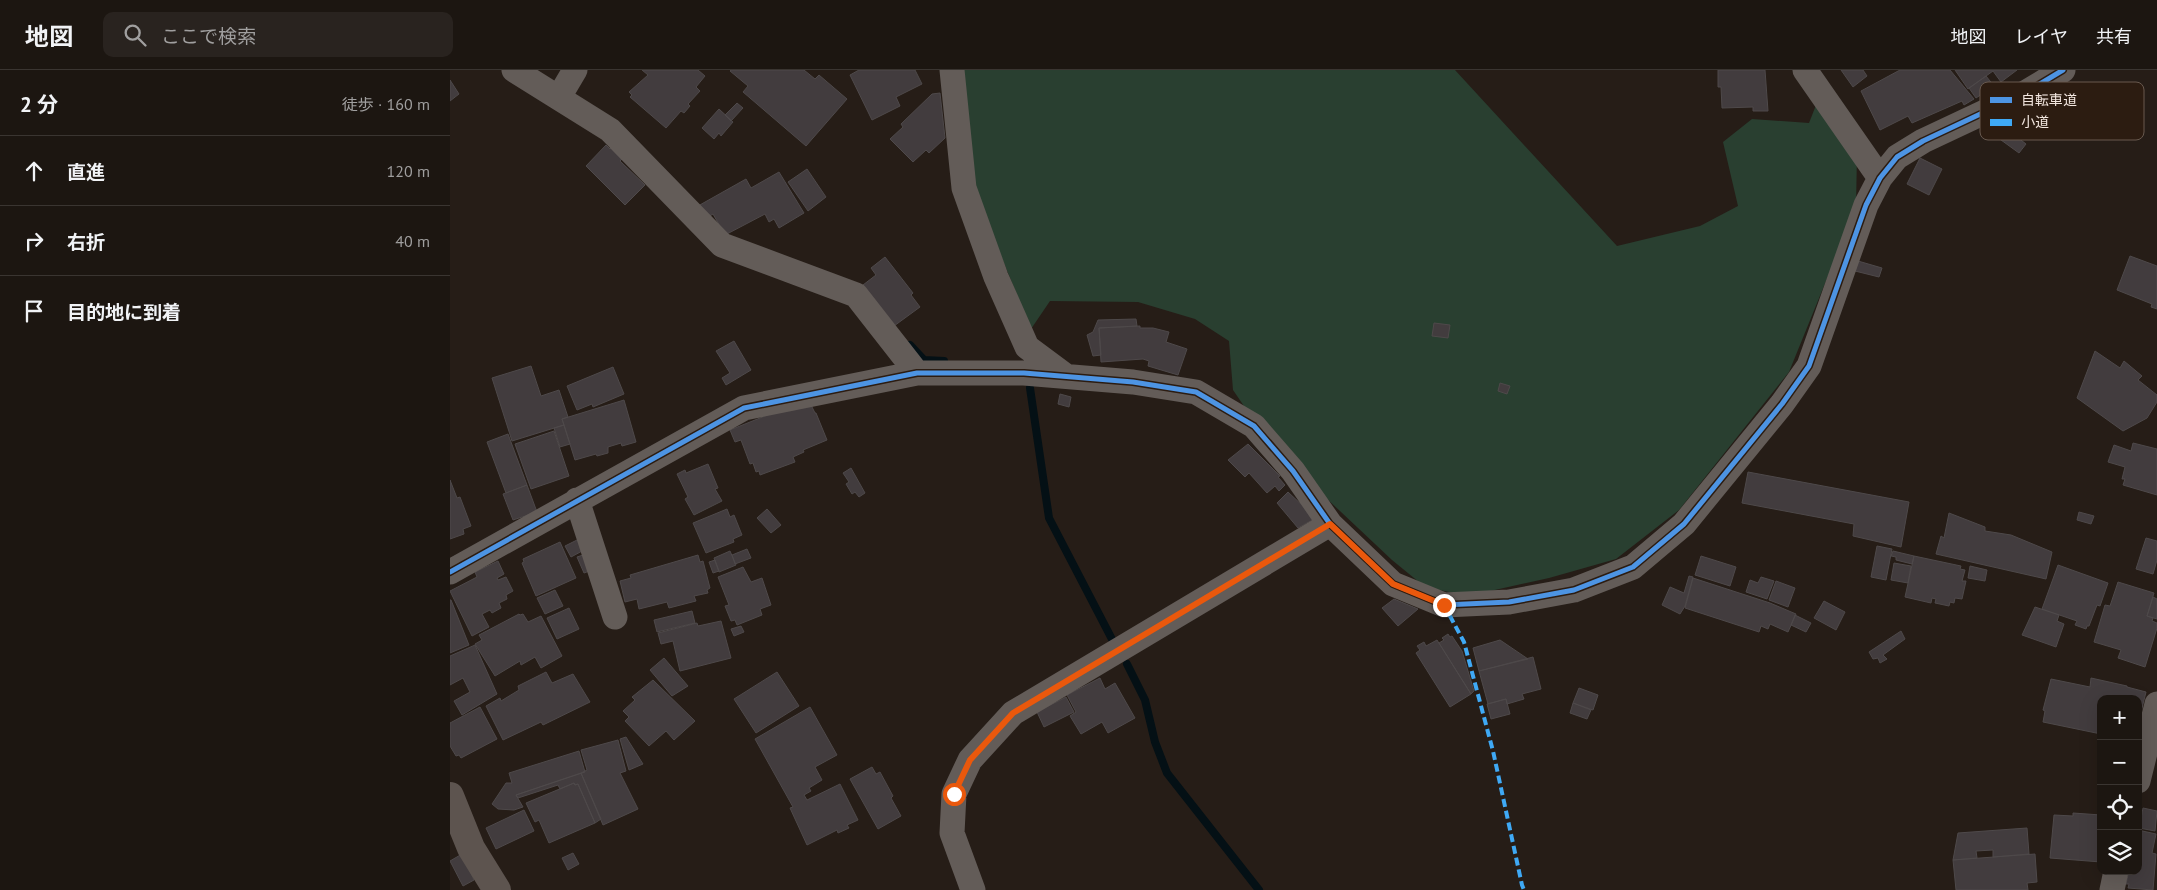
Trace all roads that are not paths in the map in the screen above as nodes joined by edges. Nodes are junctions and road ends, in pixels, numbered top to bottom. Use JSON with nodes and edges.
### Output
{"nodes":[{"id":1,"x":514,"y":70,"type":"edge"},
{"id":2,"x":575,"y":70,"type":"edge"},
{"id":3,"x":952,"y":70,"type":"edge"},
{"id":4,"x":1805,"y":70,"type":"edge"},
{"id":5,"x":2063,"y":70,"type":"edge"},
{"id":6,"x":2044,"y":82,"type":"edge"},
{"id":7,"x":559,"y":97,"type":"junction"},
{"id":8,"x":1980,"y":114,"type":"edge"},
{"id":9,"x":1880,"y":178,"type":"junction"},
{"id":10,"x":917,"y":374,"type":"junction"},
{"id":11,"x":1066,"y":376,"type":"junction"},
{"id":12,"x":577,"y":500,"type":"junction"},
{"id":13,"x":1330,"y":524,"type":"junction"},
{"id":14,"x":450,"y":572,"type":"edge"},
{"id":15,"x":615,"y":617,"type":"dead end"},
{"id":16,"x":2157,"y":704,"type":"edge"},
{"id":17,"x":2142,"y":765,"type":"edge"},
{"id":18,"x":450,"y":796,"type":"edge"},
{"id":19,"x":2115,"y":875,"type":"edge"},
{"id":20,"x":497,"y":890,"type":"edge"},
{"id":21,"x":973,"y":890,"type":"edge"},
{"id":22,"x":2112,"y":890,"type":"edge"}],
"edges":[{"from":1,"to":7,"type":"street"},
{"from":2,"to":7,"type":"street"},
{"from":3,"to":11,"type":"street"},
{"from":4,"to":9,"type":"street"},
{"from":5,"to":6,"type":"street"},
{"from":7,"to":10,"type":"street"},
{"from":8,"to":9,"type":"street"},
{"from":9,"to":13,"type":"street"},
{"from":10,"to":11,"type":"street"},
{"from":10,"to":12,"type":"street"},
{"from":11,"to":13,"type":"street"},
{"from":12,"to":14,"type":"street"},
{"from":12,"to":15,"type":"street"},
{"from":13,"to":21,"type":"street"},
{"from":16,"to":17,"type":"street"},
{"from":18,"to":20,"type":"street"},
{"from":19,"to":22,"type":"street"}]}
